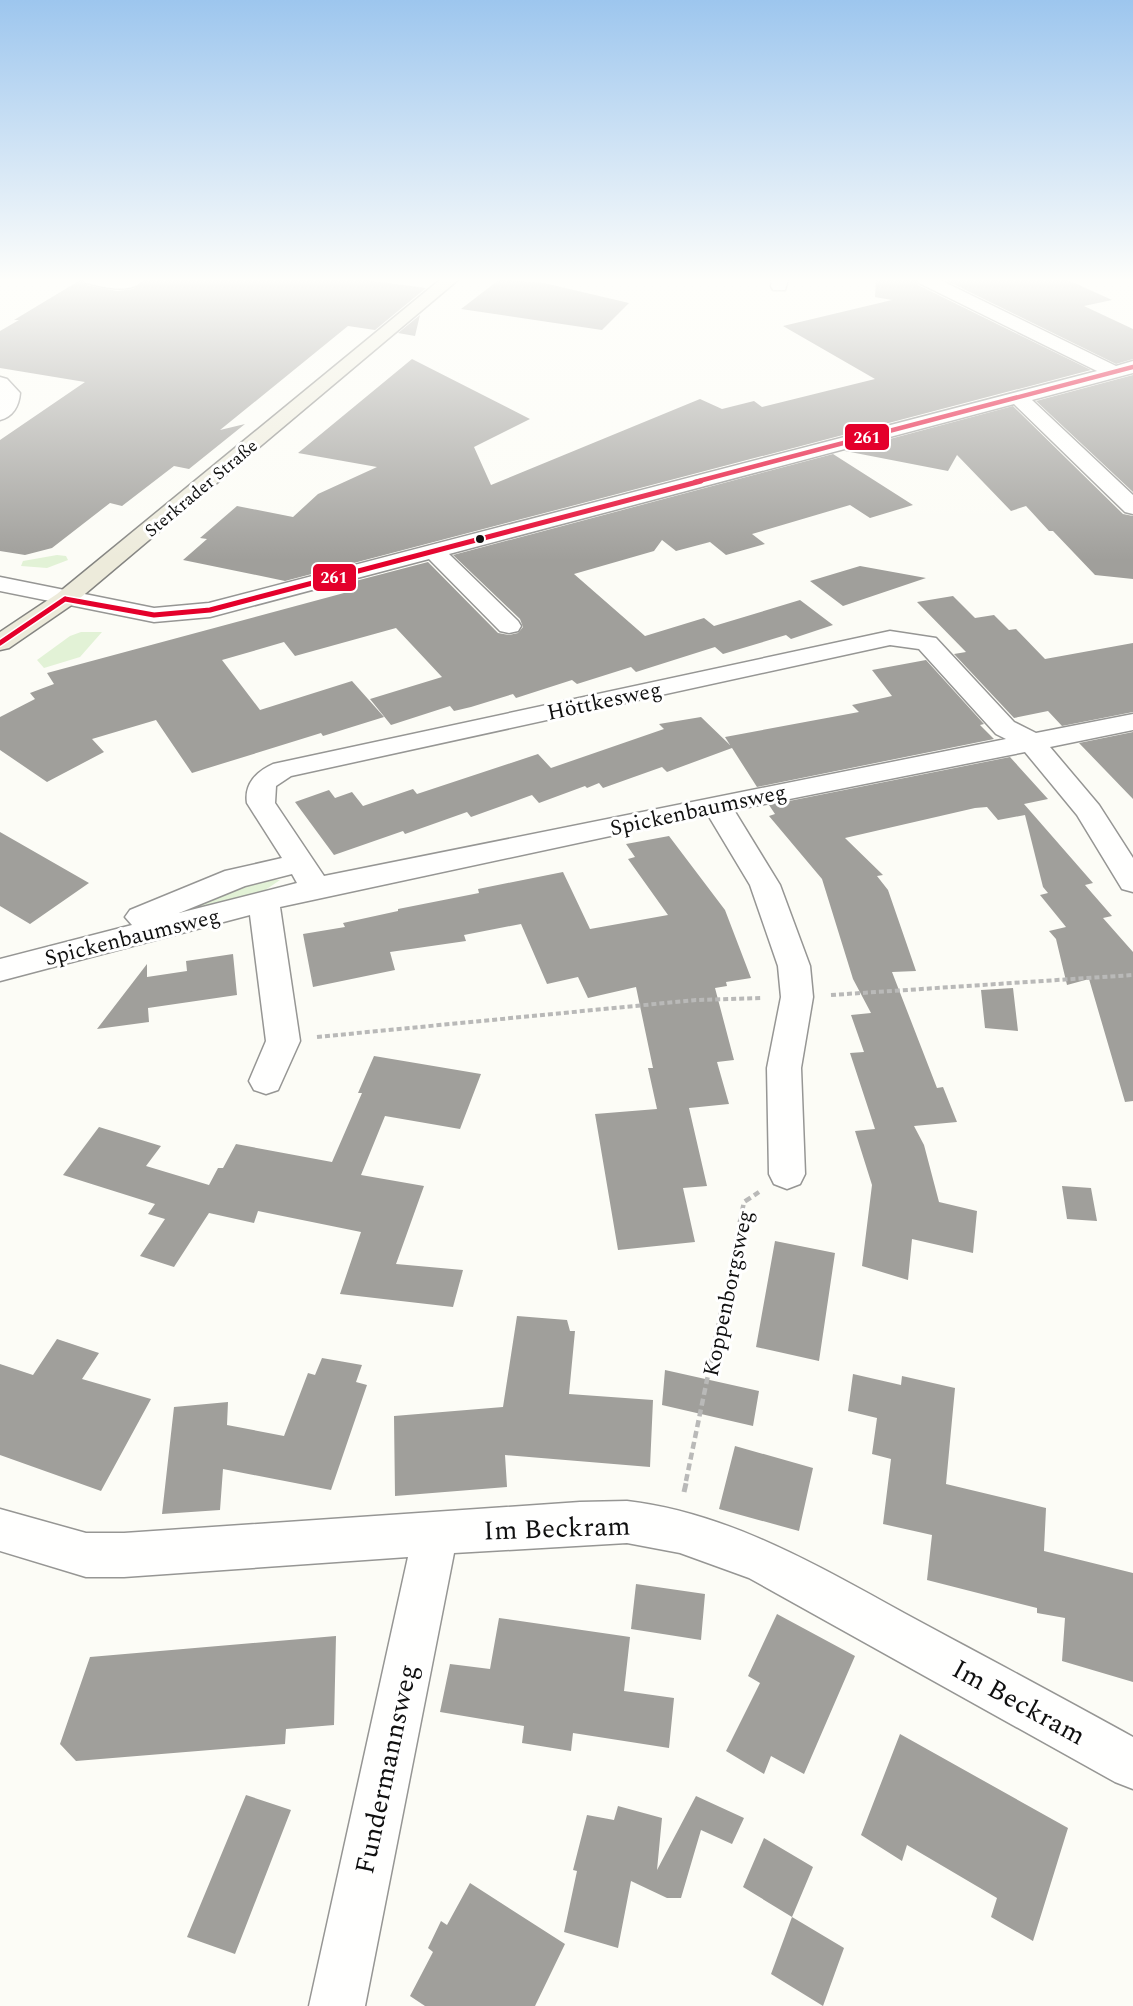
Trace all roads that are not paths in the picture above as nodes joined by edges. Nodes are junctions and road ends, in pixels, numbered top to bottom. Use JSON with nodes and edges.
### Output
{"nodes":[{"id":1,"x":338,"y":373,"type":"edge"},
{"id":2,"x":1111,"y":373,"type":"edge"},
{"id":3,"x":0,"y":384,"type":"edge"},
{"id":4,"x":1018,"y":397,"type":"junction"},
{"id":5,"x":0,"y":414,"type":"edge"},
{"id":6,"x":1133,"y":507,"type":"edge"},
{"id":7,"x":433,"y":551,"type":"junction"},
{"id":8,"x":0,"y":584,"type":"edge"},
{"id":9,"x":65,"y":599,"type":"junction"},
{"id":10,"x":509,"y":626,"type":"dead end"},
{"id":11,"x":0,"y":643,"type":"edge"},
{"id":12,"x":1133,"y":722,"type":"edge"},
{"id":13,"x":1031,"y":741,"type":"junction"},
{"id":14,"x":716,"y":805,"type":"junction"},
{"id":15,"x":300,"y":863,"type":"junction"},
{"id":16,"x":1133,"y":882,"type":"edge"},
{"id":17,"x":316,"y":888,"type":"junction"},
{"id":18,"x":264,"y":903,"type":"junction"},
{"id":19,"x":81,"y":949,"type":"junction"},
{"id":20,"x":0,"y":970,"type":"edge"},
{"id":21,"x":266,"y":1081,"type":"dead end"},
{"id":22,"x":787,"y":1174,"type":"road end"},
{"id":23,"x":0,"y":1530,"type":"edge"},
{"id":24,"x":436,"y":1533,"type":"junction"},
{"id":25,"x":1133,"y":1764,"type":"edge"},
{"id":26,"x":337,"y":2006,"type":"edge"}],
"edges":[{"from":1,"to":9,"type":"main road","name":"Sterkrader Straße"},
{"from":2,"to":4,"type":"street"},
{"from":3,"to":5,"type":"street"},
{"from":4,"to":6,"type":"street"},
{"from":4,"to":7,"type":"street"},
{"from":7,"to":9,"type":"street"},
{"from":7,"to":10,"type":"street"},
{"from":8,"to":9,"type":"street"},
{"from":9,"to":11,"type":"main road","name":"Sterkrader Straße"},
{"from":12,"to":13,"type":"street","name":"Spickenbaumsweg"},
{"from":13,"to":14,"type":"street","name":"Spickenbaumsweg"},
{"from":13,"to":15,"type":"street","name":"Höttkesweg"},
{"from":13,"to":16,"type":"street"},
{"from":14,"to":17,"type":"street","name":"Spickenbaumsweg"},
{"from":14,"to":22,"type":"street"},
{"from":15,"to":17,"type":"street","name":"Höttkesweg"},
{"from":15,"to":19,"type":"street"},
{"from":17,"to":18,"type":"street","name":"Spickenbaumsweg"},
{"from":18,"to":19,"type":"street","name":"Spickenbaumsweg"},
{"from":18,"to":21,"type":"street"},
{"from":19,"to":20,"type":"street","name":"Spickenbaumsweg"},
{"from":23,"to":24,"type":"street","name":"Im Beckram"},
{"from":24,"to":25,"type":"street","name":"Im Beckram"},
{"from":24,"to":26,"type":"street","name":"Fundermannsweg"}]}
